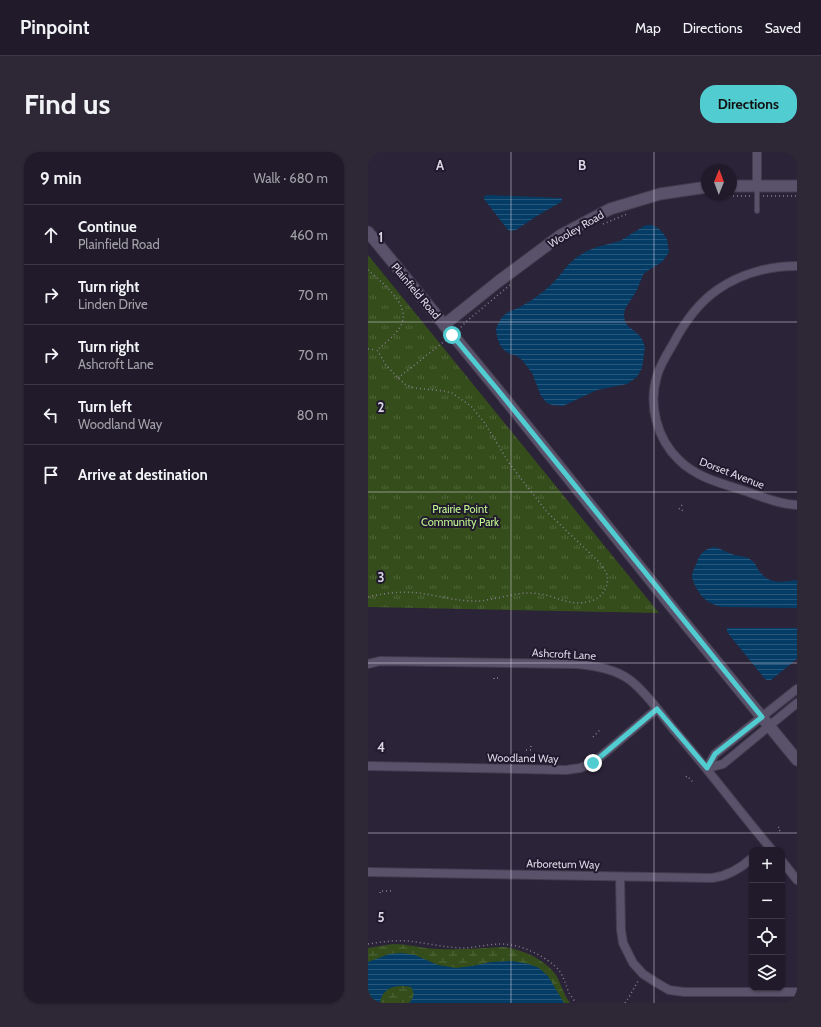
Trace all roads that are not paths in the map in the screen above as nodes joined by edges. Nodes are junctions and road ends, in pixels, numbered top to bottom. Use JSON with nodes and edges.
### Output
{"nodes":[{"id":1,"x":757,"y":152,"type":"edge"},
{"id":2,"x":797,"y":186,"type":"edge"},
{"id":3,"x":737,"y":187,"type":"edge"},
{"id":4,"x":757,"y":191,"type":"junction"},
{"id":5,"x":701,"y":192,"type":"edge"},
{"id":6,"x":757,"y":210,"type":"dead end"},
{"id":7,"x":368,"y":232,"type":"edge"},
{"id":8,"x":797,"y":266,"type":"edge"},
{"id":9,"x":444,"y":325,"type":"junction"},
{"id":10,"x":797,"y":505,"type":"edge"},
{"id":11,"x":368,"y":664,"type":"edge"},
{"id":12,"x":797,"y":689,"type":"edge"},
{"id":13,"x":797,"y":703,"type":"edge"},
{"id":14,"x":657,"y":709,"type":"junction"},
{"id":15,"x":765,"y":721,"type":"junction"},
{"id":16,"x":797,"y":760,"type":"edge"},
{"id":17,"x":368,"y":766,"type":"edge"},
{"id":18,"x":707,"y":768,"type":"junction"},
{"id":19,"x":767,"y":847,"type":"edge"},
{"id":20,"x":749,"y":860,"type":"edge"},
{"id":21,"x":785,"y":866,"type":"edge"},
{"id":22,"x":368,"y":872,"type":"edge"},
{"id":23,"x":620,"y":876,"type":"junction"},
{"id":24,"x":797,"y":880,"type":"edge"},
{"id":25,"x":797,"y":992,"type":"edge"}],
"edges":[{"from":1,"to":4,"type":"street"},
{"from":2,"to":4,"type":"main road"},
{"from":3,"to":4,"type":"main road"},
{"from":4,"to":6,"type":"lane"},
{"from":5,"to":9,"type":"main road","name":"Wooley Road"},
{"from":7,"to":9,"type":"main road","name":"Plainfield Road"},
{"from":8,"to":10,"type":"street","name":"Dorset Avenue"},
{"from":9,"to":15,"type":"main road","name":"Plainfield Road"},
{"from":11,"to":14,"type":"street","name":"Ashcroft Lane"},
{"from":12,"to":15,"type":"street"},
{"from":13,"to":15,"type":"street"},
{"from":14,"to":17,"type":"street","name":"Woodland Way"},
{"from":14,"to":18,"type":"street","name":"Ashcroft Lane"},
{"from":15,"to":16,"type":"main road","name":"Plainfield Road"},
{"from":15,"to":18,"type":"street"},
{"from":15,"to":18,"type":"street"},
{"from":18,"to":19,"type":"street","name":"Ashcroft Lane"},
{"from":20,"to":23,"type":"street","name":"Arboretum Way"},
{"from":21,"to":24,"type":"street"},
{"from":22,"to":23,"type":"street","name":"Arboretum Way"},
{"from":23,"to":25,"type":"street"}]}
